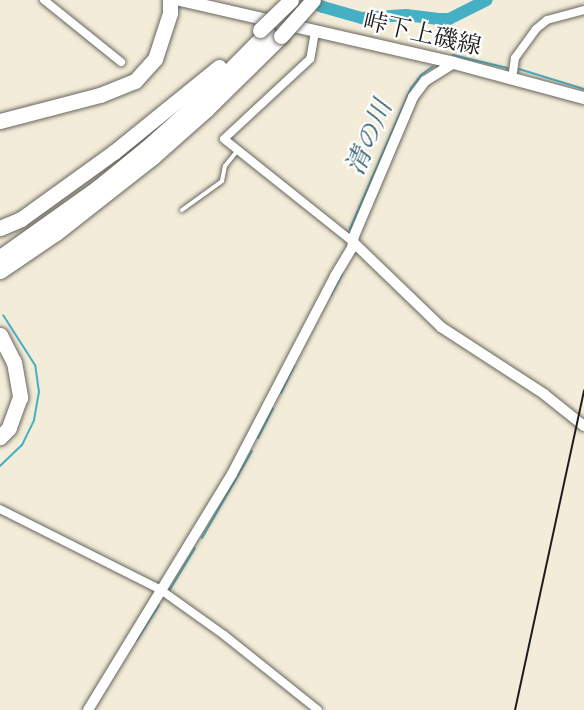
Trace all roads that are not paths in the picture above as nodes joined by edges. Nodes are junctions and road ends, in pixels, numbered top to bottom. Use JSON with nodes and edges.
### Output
{"nodes":[{"id":1,"x":44,"y":0,"type":"edge"},
{"id":2,"x":170,"y":0,"type":"edge"},
{"id":3,"x":180,"y":0,"type":"edge"},
{"id":4,"x":291,"y":0,"type":"edge"},
{"id":5,"x":296,"y":0,"type":"edge"},
{"id":6,"x":314,"y":0,"type":"edge"},
{"id":7,"x":584,"y":10,"type":"edge"},
{"id":8,"x":315,"y":32,"type":"junction"},
{"id":9,"x":269,"y":33,"type":"junction"},
{"id":10,"x":121,"y":62,"type":"dead end"},
{"id":11,"x":454,"y":63,"type":"junction"},
{"id":12,"x":512,"y":79,"type":"junction"},
{"id":13,"x":584,"y":98,"type":"edge"},
{"id":14,"x":0,"y":114,"type":"edge"},
{"id":15,"x":0,"y":121,"type":"edge"},
{"id":16,"x":237,"y":151,"type":"junction"},
{"id":17,"x":104,"y":197,"type":"junction"},
{"id":18,"x":182,"y":210,"type":"dead end"},
{"id":19,"x":0,"y":228,"type":"edge"},
{"id":20,"x":353,"y":242,"type":"junction"},
{"id":21,"x":0,"y":257,"type":"edge"},
{"id":22,"x":0,"y":271,"type":"edge"},
{"id":23,"x":0,"y":281,"type":"edge"},
{"id":24,"x":0,"y":335,"type":"edge"},
{"id":25,"x":0,"y":350,"type":"edge"},
{"id":26,"x":0,"y":426,"type":"edge"},
{"id":27,"x":584,"y":426,"type":"edge"},
{"id":28,"x":0,"y":437,"type":"edge"},
{"id":29,"x":0,"y":509,"type":"edge"},
{"id":30,"x":161,"y":590,"type":"junction"},
{"id":31,"x":88,"y":710,"type":"edge"},
{"id":32,"x":318,"y":710,"type":"edge"}],
"edges":[{"from":1,"to":10,"type":"street"},
{"from":2,"to":14,"type":"highway"},
{"from":2,"to":15,"type":"highway"},
{"from":3,"to":8,"type":"main road","name":"峠下上磯線"},
{"from":4,"to":9,"type":"highway","bridge":true},
{"from":5,"to":9,"type":"highway"},
{"from":6,"to":9,"type":"highway","bridge":true},
{"from":7,"to":12,"type":"street"},
{"from":8,"to":11,"type":"main road","name":"峠下上磯線"},
{"from":8,"to":16,"type":"street"},
{"from":9,"to":17,"type":"highway"},
{"from":9,"to":19,"type":"highway"},
{"from":9,"to":21,"type":"highway"},
{"from":11,"to":12,"type":"main road","name":"峠下上磯線"},
{"from":11,"to":20,"type":"street"},
{"from":12,"to":13,"type":"main road","name":"峠下上磯線"},
{"from":16,"to":18,"type":"lane"},
{"from":16,"to":20,"type":"street"},
{"from":17,"to":22,"type":"highway"},
{"from":17,"to":23,"type":"highway"},
{"from":20,"to":27,"type":"street"},
{"from":20,"to":30,"type":"street"},
{"from":24,"to":28,"type":"highway"},
{"from":25,"to":26,"type":"highway"},
{"from":29,"to":30,"type":"street"},
{"from":30,"to":31,"type":"street"},
{"from":30,"to":32,"type":"street"}]}
